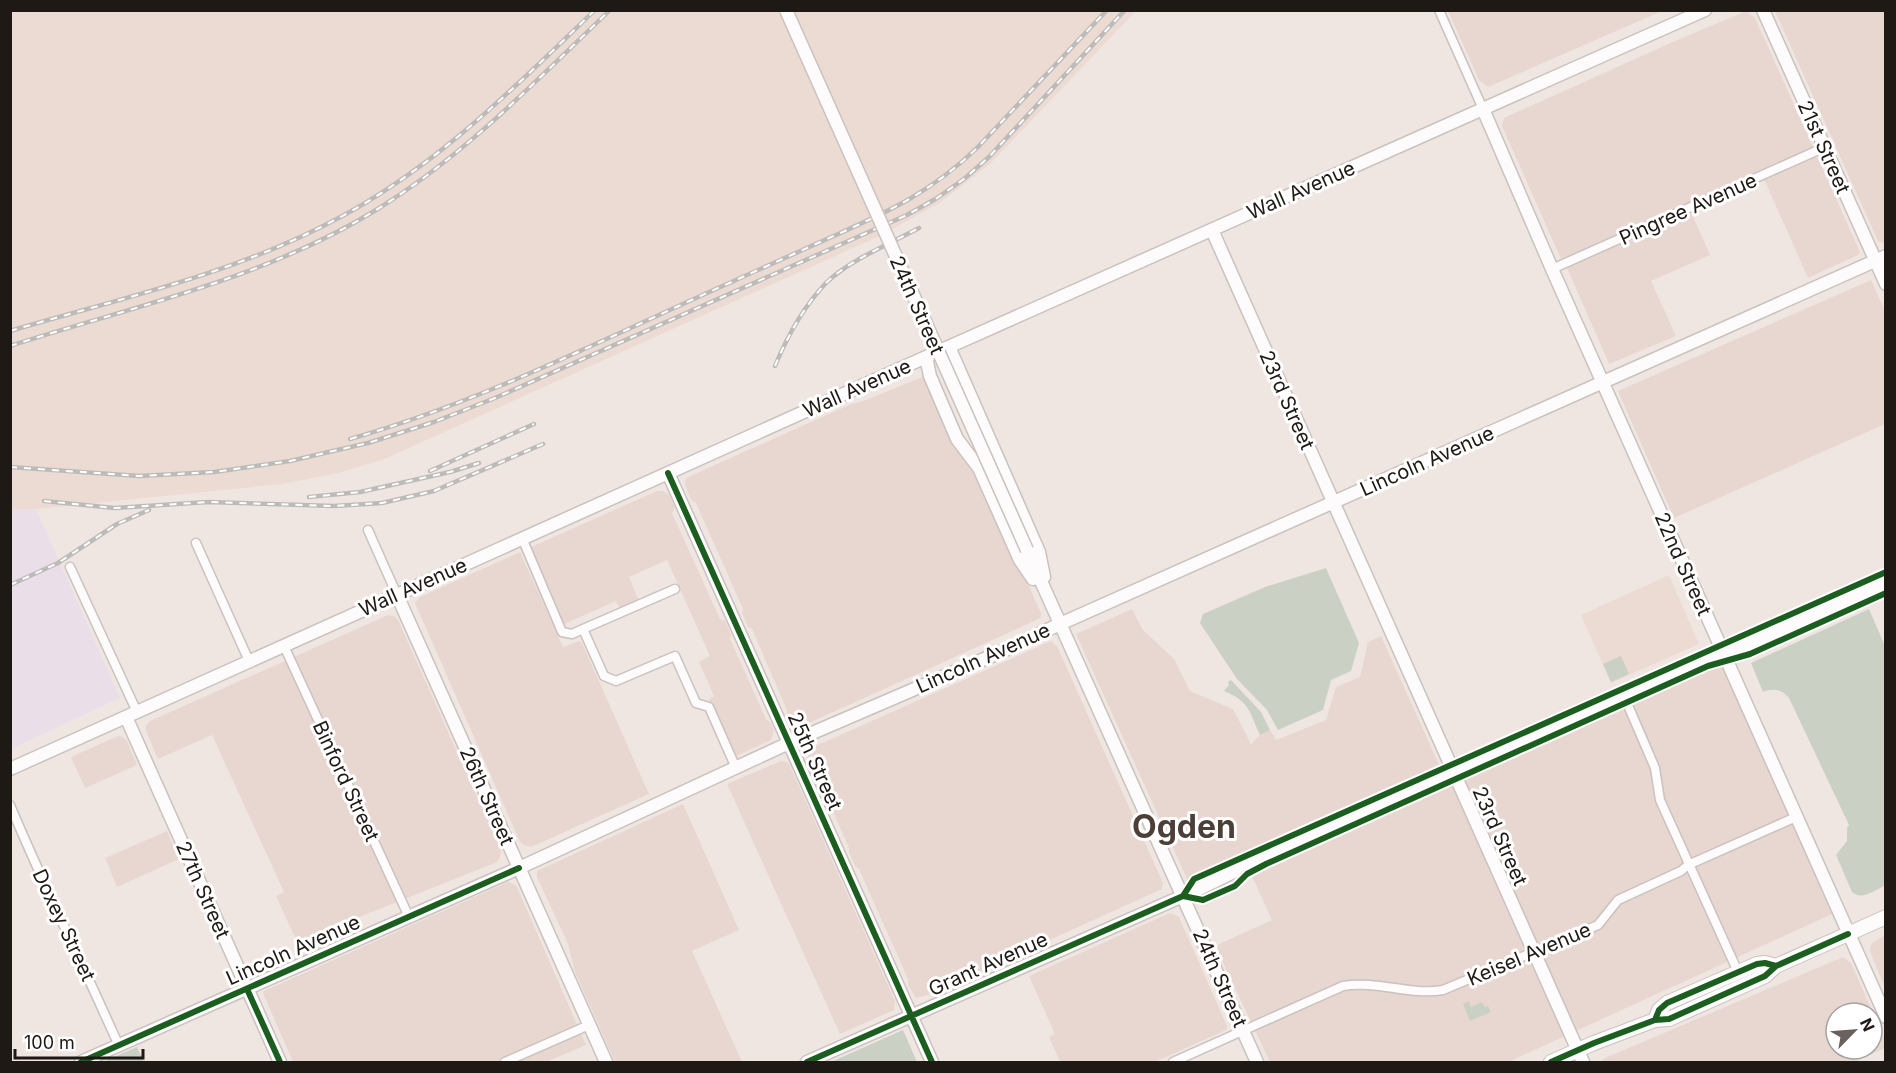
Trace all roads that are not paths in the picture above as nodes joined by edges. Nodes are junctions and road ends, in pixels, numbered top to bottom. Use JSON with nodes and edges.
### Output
{"nodes":[{"id":1,"x":786,"y":10,"type":"edge"},
{"id":2,"x":1439,"y":10,"type":"edge"},
{"id":3,"x":1705,"y":10,"type":"edge"},
{"id":4,"x":1763,"y":10,"type":"edge"},
{"id":5,"x":1483,"y":109,"type":"junction"},
{"id":6,"x":1823,"y":148,"type":"junction"},
{"id":7,"x":1212,"y":230,"type":"junction"},
{"id":8,"x":1880,"y":259,"type":"edge"},
{"id":9,"x":1552,"y":269,"type":"junction"},
{"id":10,"x":1886,"y":284,"type":"edge"},
{"id":11,"x":949,"y":347,"type":"junction"},
{"id":12,"x":926,"y":357,"type":"junction"},
{"id":13,"x":1602,"y":382,"type":"junction"},
{"id":14,"x":668,"y":473,"type":"junction"},
{"id":15,"x":1333,"y":503,"type":"junction"},
{"id":16,"x":368,"y":530,"type":"dead end"},
{"id":17,"x":522,"y":538,"type":"junction"},
{"id":18,"x":196,"y":543,"type":"dead end"},
{"id":19,"x":70,"y":567,"type":"dead end"},
{"id":20,"x":1886,"y":583,"type":"edge"},
{"id":21,"x":675,"y":589,"type":"dead end"},
{"id":22,"x":397,"y":594,"type":"junction"},
{"id":23,"x":1048,"y":599,"type":"junction"},
{"id":24,"x":1060,"y":624,"type":"junction"},
{"id":25,"x":583,"y":629,"type":"junction"},
{"id":26,"x":284,"y":646,"type":"junction"},
{"id":27,"x":1723,"y":654,"type":"junction"},
{"id":28,"x":249,"y":661,"type":"junction"},
{"id":29,"x":1624,"y":696,"type":"junction"},
{"id":30,"x":131,"y":715,"type":"junction"},
{"id":31,"x":789,"y":743,"type":"junction"},
{"id":32,"x":736,"y":768,"type":"junction"},
{"id":33,"x":10,"y":769,"type":"edge"},
{"id":34,"x":1454,"y":772,"type":"junction"},
{"id":35,"x":10,"y":805,"type":"edge"},
{"id":36,"x":1796,"y":817,"type":"junction"},
{"id":37,"x":1688,"y":865,"type":"junction"},
{"id":38,"x":519,"y":868,"type":"junction"},
{"id":39,"x":1183,"y":896,"type":"junction"},
{"id":40,"x":409,"y":916,"type":"junction"},
{"id":41,"x":1886,"y":917,"type":"edge"},
{"id":42,"x":1848,"y":934,"type":"junction"},
{"id":43,"x":1534,"y":951,"type":"junction"},
{"id":44,"x":1776,"y":966,"type":"junction"},
{"id":45,"x":1738,"y":972,"type":"junction"},
{"id":46,"x":247,"y":988,"type":"junction"},
{"id":47,"x":911,"y":1016,"type":"junction"},
{"id":48,"x":1886,"y":1017,"type":"edge"},
{"id":49,"x":1655,"y":1020,"type":"junction"},
{"id":50,"x":589,"y":1025,"type":"junction"},
{"id":51,"x":1243,"y":1030,"type":"junction"},
{"id":52,"x":119,"y":1046,"type":"junction"},
{"id":53,"x":1581,"y":1057,"type":"edge"},
{"id":54,"x":81,"y":1062,"type":"edge"},
{"id":55,"x":280,"y":1062,"type":"edge"},
{"id":56,"x":505,"y":1062,"type":"edge"},
{"id":57,"x":606,"y":1062,"type":"edge"},
{"id":58,"x":807,"y":1062,"type":"edge"},
{"id":59,"x":932,"y":1062,"type":"edge"},
{"id":60,"x":1173,"y":1062,"type":"edge"},
{"id":61,"x":1257,"y":1062,"type":"edge"},
{"id":62,"x":1551,"y":1062,"type":"edge"}],
"edges":[{"from":1,"to":23,"type":"street","name":"24th Street","bridge":true},
{"from":2,"to":5,"type":"street"},
{"from":3,"to":5,"type":"street","name":"Wall Avenue"},
{"from":4,"to":6,"type":"street","name":"21st Street"},
{"from":5,"to":7,"type":"street","name":"Wall Avenue"},
{"from":5,"to":9,"type":"street","name":"22nd Street"},
{"from":6,"to":8,"type":"street","name":"21st Street"},
{"from":6,"to":9,"type":"street","name":"Pingree Avenue"},
{"from":7,"to":11,"type":"street","name":"Wall Avenue"},
{"from":7,"to":15,"type":"street","name":"23rd Street"},
{"from":8,"to":10,"type":"street","name":"21st Street"},
{"from":8,"to":13,"type":"street","name":"Lincoln Avenue"},
{"from":9,"to":13,"type":"street","name":"22nd Street"},
{"from":11,"to":12,"type":"street","name":"Wall Avenue"},
{"from":11,"to":23,"type":"street","name":"24th Street"},
{"from":12,"to":14,"type":"street","name":"Wall Avenue"},
{"from":12,"to":23,"type":"street","name":"24th Street"},
{"from":13,"to":15,"type":"street","name":"Lincoln Avenue"},
{"from":13,"to":27,"type":"street","name":"22nd Street"},
{"from":14,"to":17,"type":"street","name":"Wall Avenue"},
{"from":14,"to":31,"type":"street","name":"25th Street"},
{"from":15,"to":24,"type":"street","name":"Lincoln Avenue"},
{"from":15,"to":34,"type":"street","name":"23rd Street"},
{"from":16,"to":22,"type":"street","name":"26th Street"},
{"from":17,"to":22,"type":"street","name":"Wall Avenue"},
{"from":17,"to":25,"type":"street"},
{"from":18,"to":28,"type":"street"},
{"from":19,"to":30,"type":"street"},
{"from":20,"to":27,"type":"street","name":"Grant Avenue"},
{"from":21,"to":25,"type":"street"},
{"from":22,"to":26,"type":"street","name":"Wall Avenue"},
{"from":22,"to":38,"type":"street","name":"26th Street"},
{"from":23,"to":24,"type":"street","name":"24th Street"},
{"from":24,"to":31,"type":"street","name":"Lincoln Avenue"},
{"from":24,"to":39,"type":"street","name":"24th Street"},
{"from":25,"to":32,"type":"street"},
{"from":26,"to":28,"type":"street","name":"Wall Avenue"},
{"from":26,"to":40,"type":"street","name":"Binford Street"},
{"from":27,"to":29,"type":"street","name":"Grant Avenue"},
{"from":27,"to":36,"type":"street","name":"22nd Street"},
{"from":28,"to":30,"type":"street","name":"Wall Avenue"},
{"from":29,"to":34,"type":"street","name":"Grant Avenue"},
{"from":29,"to":37,"type":"street"},
{"from":30,"to":33,"type":"street","name":"Wall Avenue"},
{"from":30,"to":46,"type":"street","name":"27th Street"},
{"from":31,"to":32,"type":"street","name":"Lincoln Avenue"},
{"from":31,"to":47,"type":"street","name":"25th Street"},
{"from":32,"to":38,"type":"street","name":"Lincoln Avenue"},
{"from":34,"to":39,"type":"street","name":"Grant Avenue"},
{"from":34,"to":43,"type":"street","name":"23rd Street"},
{"from":35,"to":52,"type":"street","name":"Doxey Street"},
{"from":36,"to":37,"type":"street","name":"Keisel Avenue"},
{"from":36,"to":42,"type":"street","name":"22nd Street"},
{"from":37,"to":43,"type":"street","name":"Keisel Avenue"},
{"from":37,"to":45,"type":"street"},
{"from":38,"to":40,"type":"street","name":"Lincoln Avenue"},
{"from":38,"to":50,"type":"street","name":"26th Street"},
{"from":39,"to":47,"type":"street","name":"Grant Avenue"},
{"from":39,"to":51,"type":"street","name":"24th Street"},
{"from":40,"to":46,"type":"street","name":"Lincoln Avenue"},
{"from":41,"to":42,"type":"main road"},
{"from":42,"to":44,"type":"main road"},
{"from":42,"to":48,"type":"street","name":"22nd Street"},
{"from":43,"to":51,"type":"street","name":"Keisel Avenue"},
{"from":43,"to":53,"type":"street","name":"23rd Street"},
{"from":44,"to":45,"type":"main road"},
{"from":44,"to":49,"type":"main road"},
{"from":45,"to":49,"type":"main road"},
{"from":46,"to":52,"type":"street","name":"Lincoln Avenue"},
{"from":46,"to":55,"type":"street","name":"27th Street"},
{"from":47,"to":58,"type":"street","name":"Grant Avenue"},
{"from":47,"to":59,"type":"street","name":"25th Street"},
{"from":49,"to":53,"type":"main road"},
{"from":50,"to":56,"type":"street"},
{"from":50,"to":57,"type":"street","name":"26th Street"},
{"from":51,"to":60,"type":"street","name":"Keisel Avenue"},
{"from":51,"to":61,"type":"street","name":"24th Street"},
{"from":52,"to":54,"type":"street","name":"Lincoln Avenue"},
{"from":53,"to":62,"type":"main road"}]}
